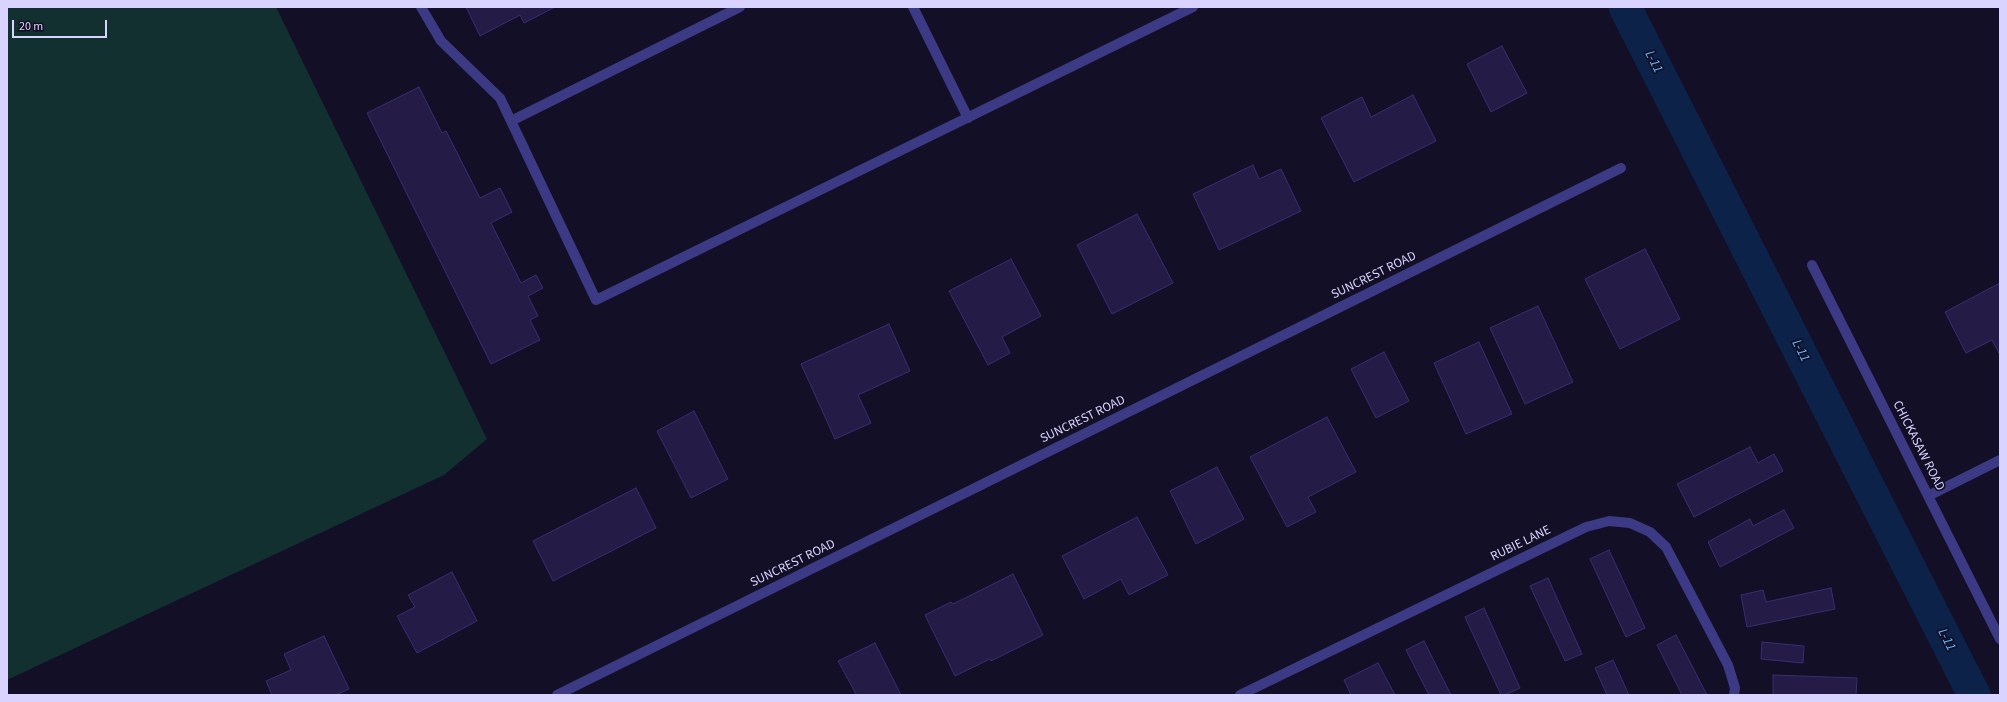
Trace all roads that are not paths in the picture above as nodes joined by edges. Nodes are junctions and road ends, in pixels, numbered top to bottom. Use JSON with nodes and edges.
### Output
{"nodes":[{"id":1,"x":421,"y":7,"type":"edge"},
{"id":2,"x":740,"y":7,"type":"edge"},
{"id":3,"x":913,"y":7,"type":"edge"},
{"id":4,"x":1192,"y":7,"type":"edge"},
{"id":5,"x":968,"y":118,"type":"junction"},
{"id":6,"x":511,"y":121,"type":"junction"},
{"id":7,"x":1622,"y":168,"type":"dead end"},
{"id":8,"x":1812,"y":264,"type":"dead end"},
{"id":9,"x":2000,"y":460,"type":"edge"},
{"id":10,"x":1928,"y":496,"type":"junction"},
{"id":11,"x":2000,"y":639,"type":"edge"},
{"id":12,"x":557,"y":695,"type":"edge"},
{"id":13,"x":1240,"y":695,"type":"edge"},
{"id":14,"x":1734,"y":695,"type":"edge"}],
"edges":[{"from":1,"to":6,"type":"street"},
{"from":2,"to":6,"type":"street"},
{"from":3,"to":5,"type":"street"},
{"from":4,"to":5,"type":"street"},
{"from":5,"to":6,"type":"street"},
{"from":7,"to":12,"type":"street","name":"SUNCREST ROAD"},
{"from":8,"to":10,"type":"street","name":"CHICKASAW ROAD"},
{"from":9,"to":10,"type":"street"},
{"from":10,"to":11,"type":"street","name":"CHICKASAW ROAD"},
{"from":13,"to":14,"type":"street","name":"RUBIE LANE"}]}
